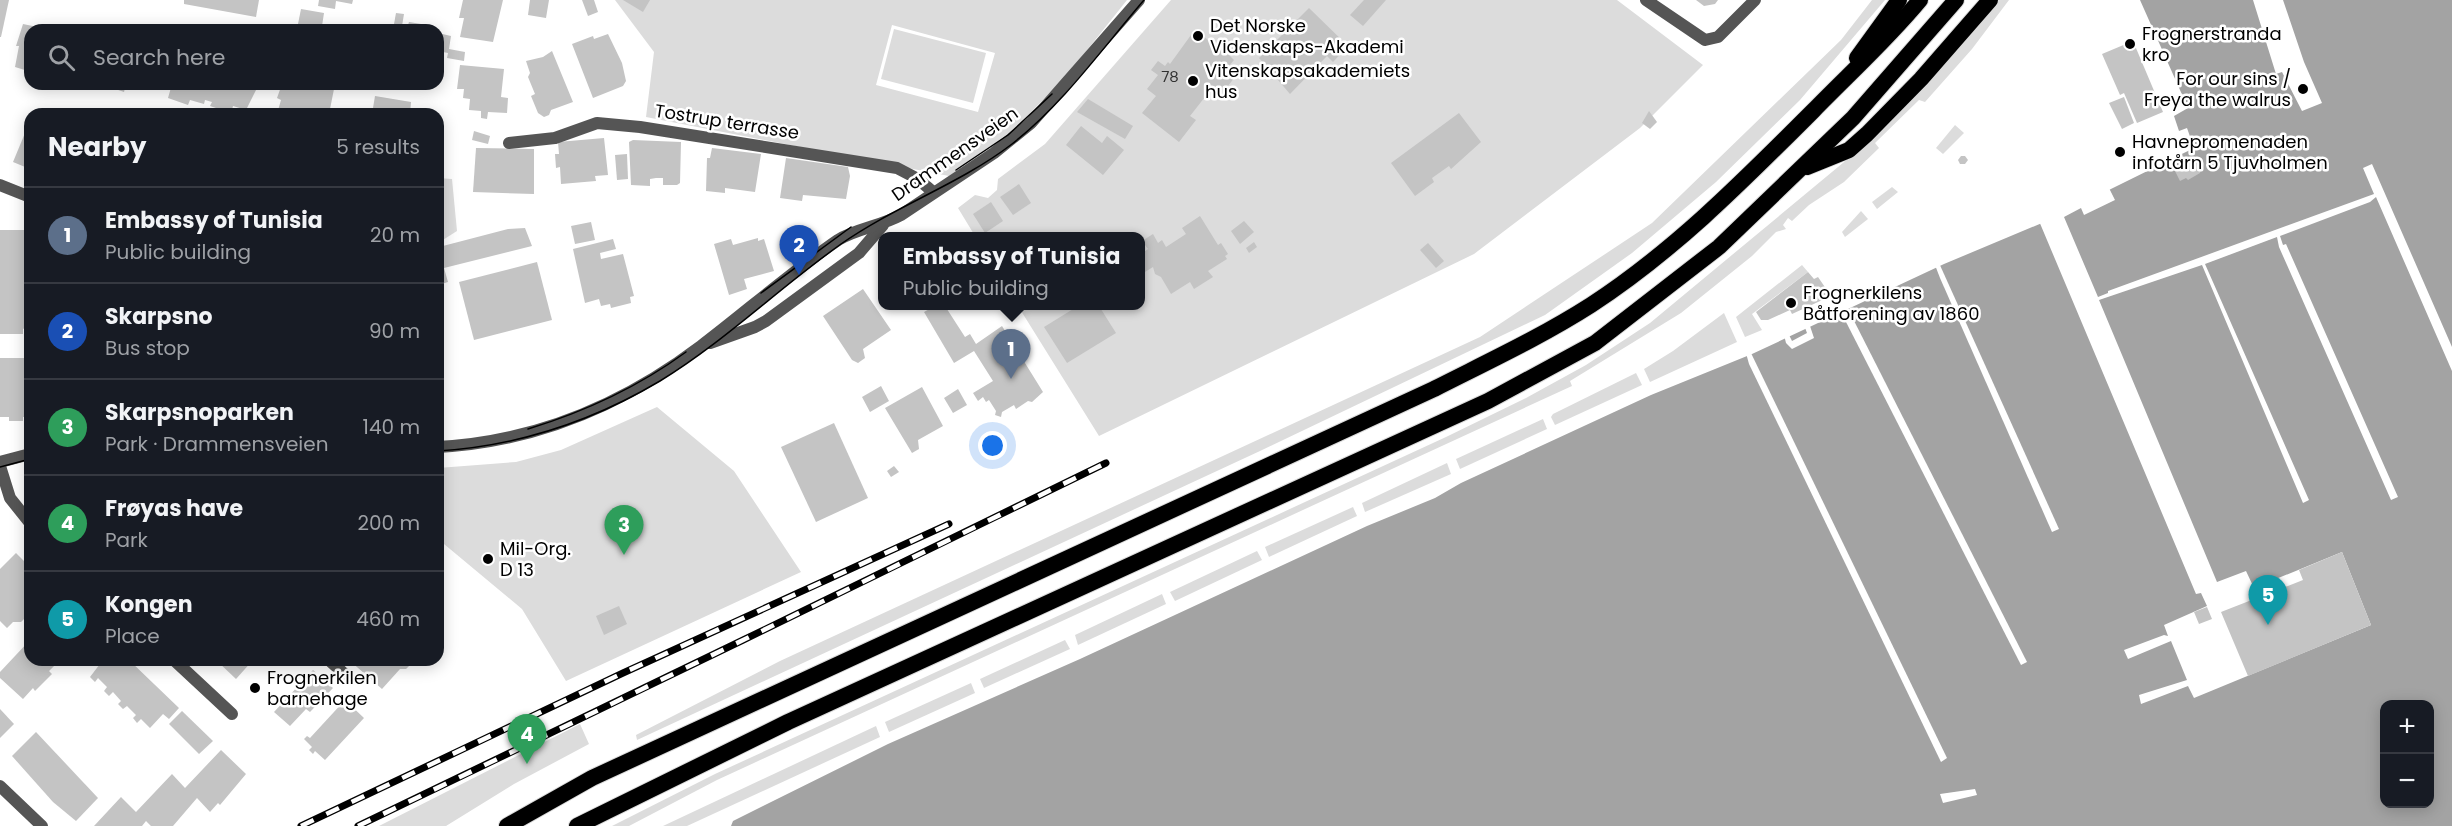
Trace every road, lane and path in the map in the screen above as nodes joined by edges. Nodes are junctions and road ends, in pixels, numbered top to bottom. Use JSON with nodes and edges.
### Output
{"nodes":[{"id":1,"x":1139,"y":0,"type":"edge"},
{"id":2,"x":1646,"y":0,"type":"edge"},
{"id":3,"x":1755,"y":0,"type":"edge"},
{"id":4,"x":1899,"y":0,"type":"edge"},
{"id":5,"x":1920,"y":0,"type":"edge"},
{"id":6,"x":1956,"y":0,"type":"edge"},
{"id":7,"x":1990,"y":0,"type":"edge"},
{"id":8,"x":1832,"y":92,"type":"junction"},
{"id":9,"x":509,"y":143,"type":"dead end"},
{"id":10,"x":1797,"y":171,"type":"junction"},
{"id":11,"x":0,"y":185,"type":"edge"},
{"id":12,"x":933,"y":192,"type":"junction"},
{"id":13,"x":24,"y":195,"type":"edge"},
{"id":14,"x":883,"y":225,"type":"junction"},
{"id":15,"x":700,"y":346,"type":"junction"},
{"id":16,"x":444,"y":447,"type":"edge"},
{"id":17,"x":24,"y":456,"type":"edge"},
{"id":18,"x":0,"y":464,"type":"edge"},
{"id":19,"x":24,"y":516,"type":"edge"},
{"id":20,"x":180,"y":666,"type":"edge"},
{"id":21,"x":336,"y":666,"type":"edge"},
{"id":22,"x":350,"y":679,"type":"dead end"},
{"id":23,"x":232,"y":714,"type":"dead end"},
{"id":24,"x":0,"y":786,"type":"edge"},
{"id":25,"x":42,"y":826,"type":"edge"},
{"id":26,"x":507,"y":826,"type":"edge"},
{"id":27,"x":577,"y":826,"type":"edge"}],
"edges":[{"from":1,"to":12,"type":"street","name":"Drammensveien"},
{"from":2,"to":3,"type":"street"},
{"from":4,"to":8,"type":"highway"},
{"from":5,"to":8,"type":"highway"},
{"from":6,"to":10,"type":"highway"},
{"from":7,"to":10,"type":"highway"},
{"from":8,"to":26,"type":"highway"},
{"from":9,"to":12,"type":"street","name":"Tostrup terrasse"},
{"from":10,"to":27,"type":"highway"},
{"from":11,"to":13,"type":"street"},
{"from":12,"to":14,"type":"street","name":"Drammensveien"},
{"from":14,"to":15,"type":"street","name":"Drammensveien"},
{"from":14,"to":15,"type":"street","name":"Drammensveien"},
{"from":15,"to":16,"type":"street","name":"Drammensveien"},
{"from":17,"to":18,"type":"street"},
{"from":18,"to":19,"type":"street"},
{"from":20,"to":23,"type":"street"},
{"from":21,"to":22,"type":"street"},
{"from":24,"to":25,"type":"street"}]}
